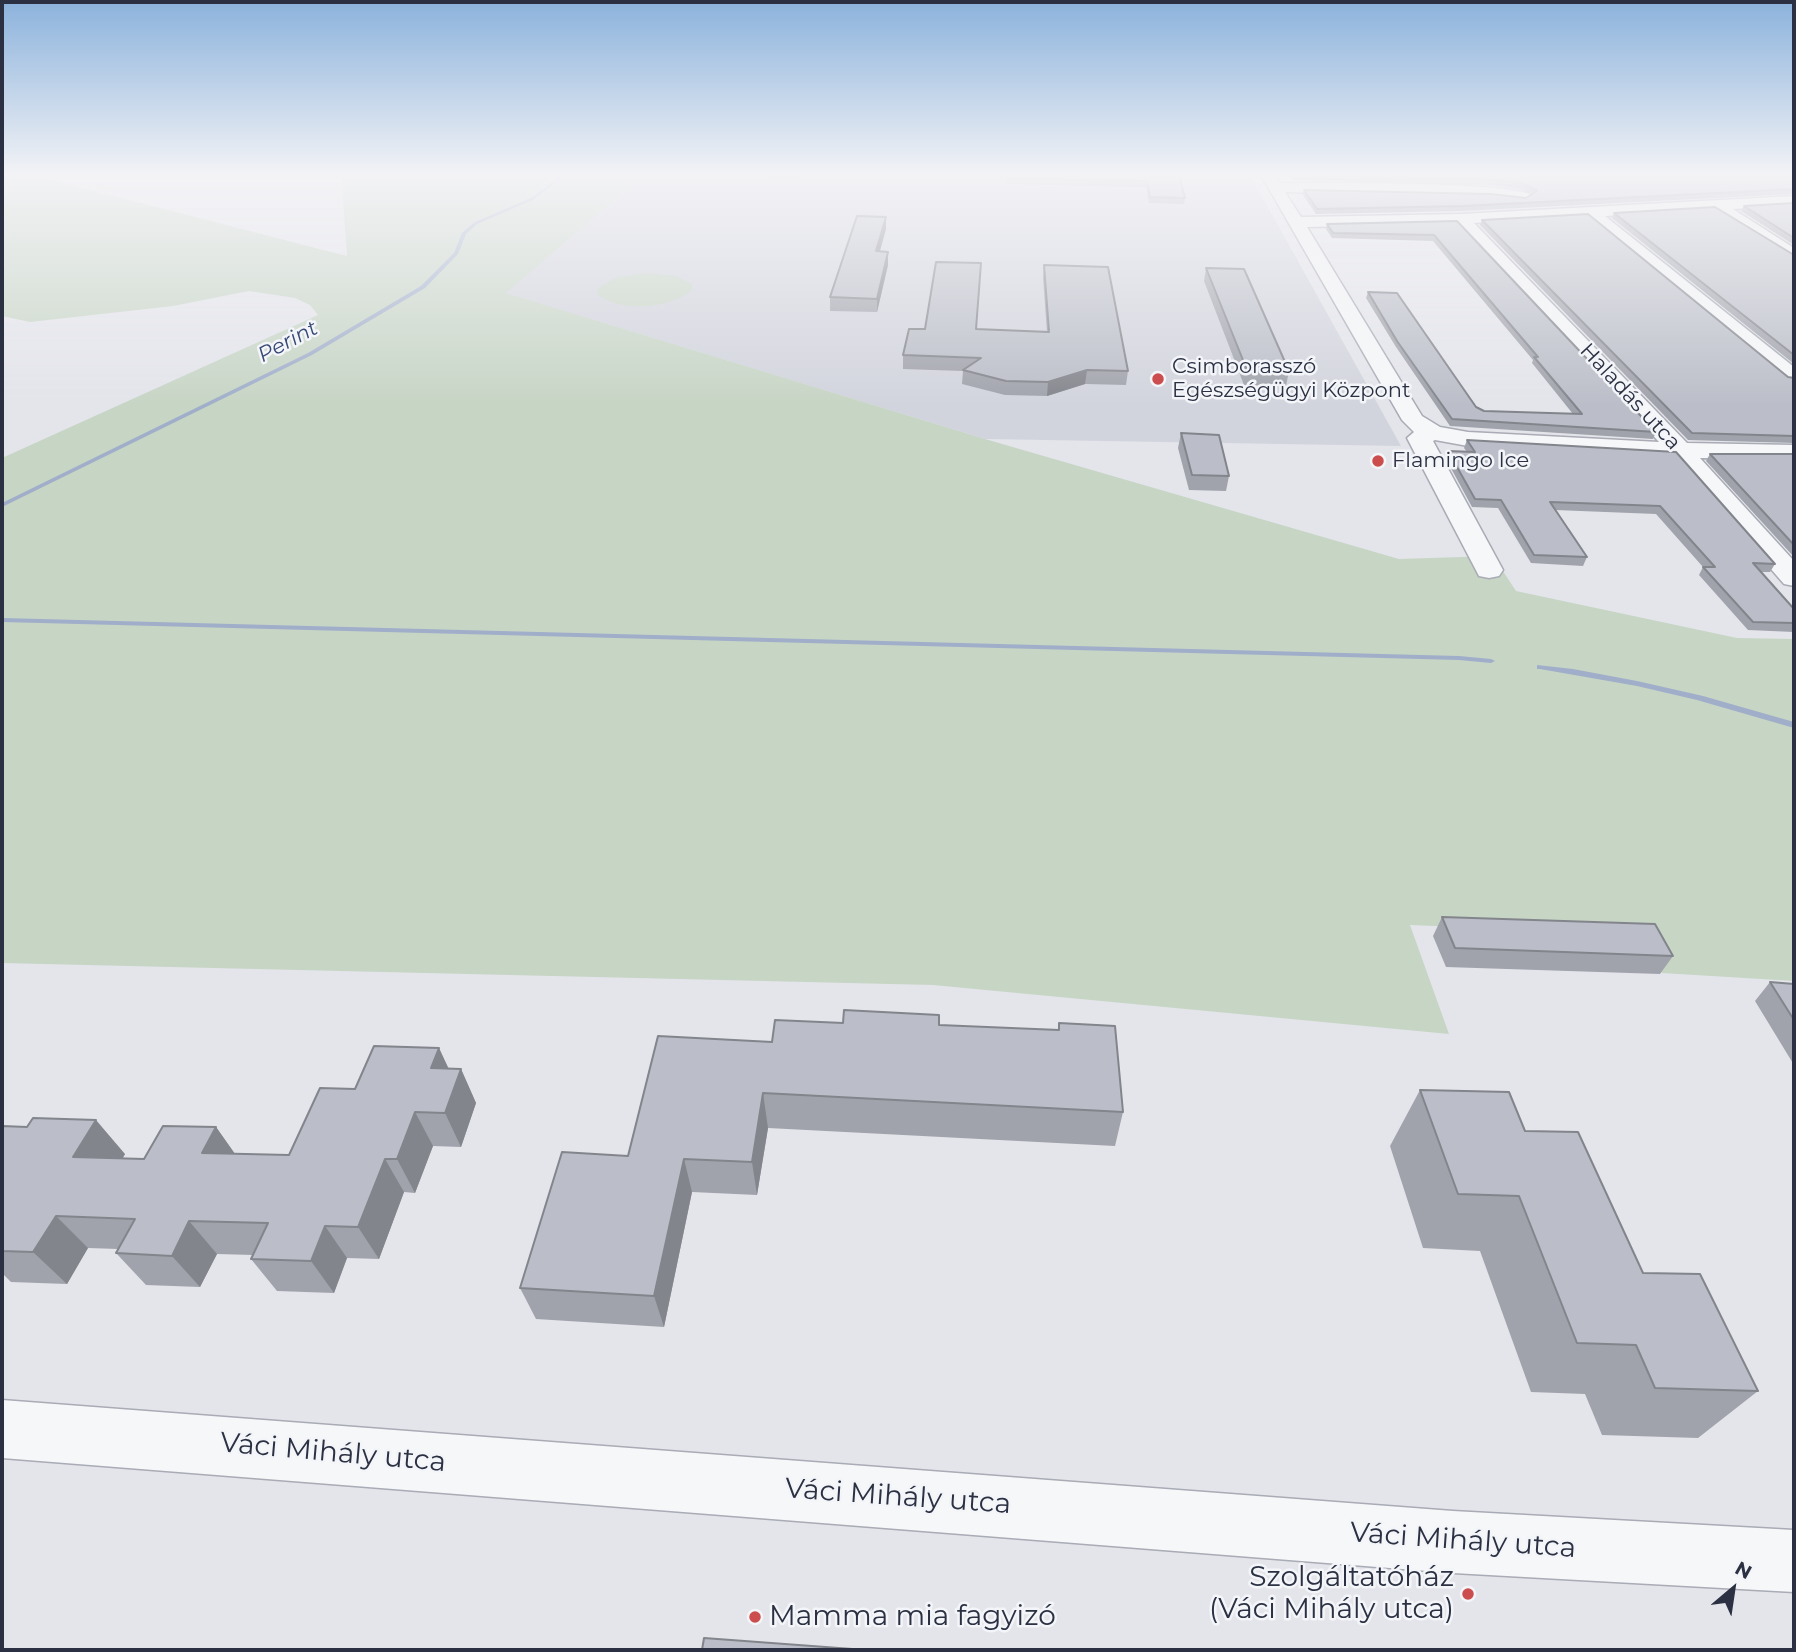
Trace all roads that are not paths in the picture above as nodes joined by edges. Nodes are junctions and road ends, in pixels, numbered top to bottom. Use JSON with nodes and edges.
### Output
{"nodes":[{"id":1,"x":1314,"y":252,"type":"edge"},
{"id":2,"x":1492,"y":252,"type":"edge"},
{"id":3,"x":1640,"y":252,"type":"edge"},
{"id":4,"x":1794,"y":377,"type":"edge"},
{"id":5,"x":1434,"y":433,"type":"junction"},
{"id":6,"x":1680,"y":450,"type":"junction"},
{"id":7,"x":1794,"y":452,"type":"edge"},
{"id":8,"x":1489,"y":570,"type":"dead end"},
{"id":9,"x":1794,"y":578,"type":"edge"},
{"id":10,"x":2,"y":1429,"type":"edge"},
{"id":11,"x":1794,"y":1561,"type":"edge"}],
"edges":[{"from":1,"to":5,"type":"street"},
{"from":2,"to":6,"type":"street","name":"Haladás utca"},
{"from":3,"to":4,"type":"street"},
{"from":5,"to":6,"type":"street"},
{"from":5,"to":8,"type":"street"},
{"from":6,"to":7,"type":"street"},
{"from":6,"to":9,"type":"street","name":"Haladás utca"},
{"from":10,"to":11,"type":"street","name":"Váci Mihály utca"}]}
